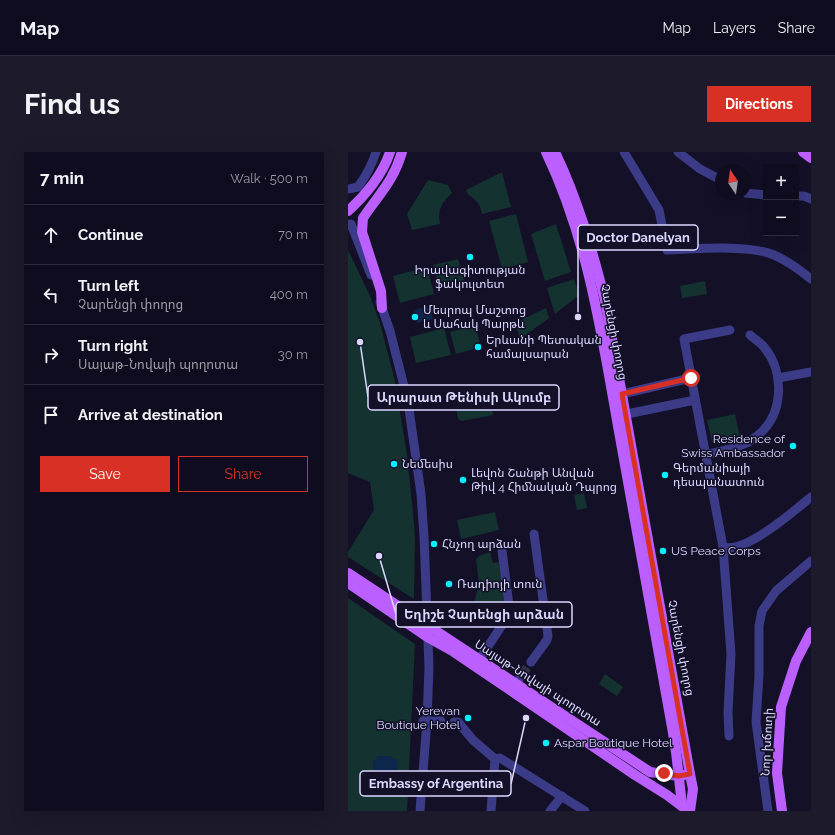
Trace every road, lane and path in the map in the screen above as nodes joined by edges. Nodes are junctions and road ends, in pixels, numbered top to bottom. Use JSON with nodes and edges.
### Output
{"nodes":[{"id":1,"x":376,"y":152,"type":"edge"},
{"id":2,"x":390,"y":152,"type":"edge"},
{"id":3,"x":402,"y":152,"type":"edge"},
{"id":4,"x":546,"y":152,"type":"edge"},
{"id":5,"x":555,"y":152,"type":"edge"},
{"id":6,"x":624,"y":152,"type":"edge"},
{"id":7,"x":678,"y":152,"type":"edge"},
{"id":8,"x":803,"y":152,"type":"edge"},
{"id":9,"x":811,"y":158,"type":"edge"},
{"id":10,"x":715,"y":177,"type":"edge"},
{"id":11,"x":348,"y":189,"type":"edge"},
{"id":12,"x":751,"y":194,"type":"edge"},
{"id":13,"x":763,"y":195,"type":"edge"},
{"id":14,"x":799,"y":196,"type":"edge"},
{"id":15,"x":811,"y":199,"type":"edge"},
{"id":16,"x":348,"y":211,"type":"edge"},
{"id":17,"x":351,"y":224,"type":"dead end"},
{"id":18,"x":580,"y":224,"type":"junction"},
{"id":19,"x":811,"y":279,"type":"edge"},
{"id":20,"x":382,"y":308,"type":"junction"},
{"id":21,"x":730,"y":330,"type":"dead end"},
{"id":22,"x":750,"y":335,"type":"dead end"},
{"id":23,"x":811,"y":372,"type":"edge"},
{"id":24,"x":691,"y":378,"type":"junction"},
{"id":25,"x":778,"y":378,"type":"junction"},
{"id":26,"x":622,"y":394,"type":"junction"},
{"id":27,"x":695,"y":400,"type":"junction"},
{"id":28,"x":626,"y":414,"type":"junction"},
{"id":29,"x":705,"y":454,"type":"junction"},
{"id":30,"x":811,"y":497,"type":"edge"},
{"id":31,"x":534,"y":534,"type":"dead end"},
{"id":32,"x":723,"y":546,"type":"junction"},
{"id":33,"x":502,"y":551,"type":"dead end"},
{"id":34,"x":811,"y":561,"type":"edge"},
{"id":35,"x":348,"y":573,"type":"edge"},
{"id":36,"x":348,"y":583,"type":"edge"},
{"id":37,"x":811,"y":632,"type":"edge"},
{"id":38,"x":427,"y":633,"type":"junction"},
{"id":39,"x":479,"y":660,"type":"junction"},
{"id":40,"x":531,"y":662,"type":"tunnel mouth"},
{"id":41,"x":425,"y":721,"type":"junction"},
{"id":42,"x":441,"y":721,"type":"dead end"},
{"id":43,"x":454,"y":722,"type":"dead end"},
{"id":44,"x":729,"y":736,"type":"dead end"},
{"id":45,"x":676,"y":756,"type":"junction"},
{"id":46,"x":495,"y":759,"type":"junction"},
{"id":47,"x":663,"y":773,"type":"junction"},
{"id":48,"x":690,"y":774,"type":"junction"},
{"id":49,"x":678,"y":776,"type":"junction"},
{"id":50,"x":693,"y":789,"type":"junction"},
{"id":51,"x":658,"y":790,"type":"junction"},
{"id":52,"x":680,"y":792,"type":"junction"},
{"id":53,"x":562,"y":796,"type":"junction"},
{"id":54,"x":684,"y":808,"type":"edge"},
{"id":55,"x":416,"y":811,"type":"edge"},
{"id":56,"x":420,"y":811,"type":"edge"},
{"id":57,"x":491,"y":811,"type":"edge"},
{"id":58,"x":550,"y":811,"type":"edge"},
{"id":59,"x":585,"y":811,"type":"edge"},
{"id":60,"x":690,"y":811,"type":"edge"},
{"id":61,"x":768,"y":811,"type":"edge"},
{"id":62,"x":782,"y":811,"type":"edge"}],
"edges":[{"from":1,"to":11,"type":"street"},
{"from":2,"to":16,"type":"main road"},
{"from":3,"to":20,"type":"main road"},
{"from":4,"to":18,"type":"main road","name":"Չարենցի փողոց"},
{"from":5,"to":18,"type":"main road","name":"Չարենցի փողոց"},
{"from":6,"to":19,"type":"street"},
{"from":7,"to":10,"type":"street"},
{"from":8,"to":9,"type":"main road"},
{"from":12,"to":13,"type":"street"},
{"from":14,"to":15,"type":"street"},
{"from":17,"to":20,"type":"street"},
{"from":18,"to":26,"type":"main road","name":"Չարենցի փողոց"},
{"from":18,"to":45,"type":"main road","name":"Չարենցի փողոց"},
{"from":20,"to":38,"type":"street"},
{"from":21,"to":24,"type":"street"},
{"from":22,"to":25,"type":"street"},
{"from":23,"to":25,"type":"street"},
{"from":24,"to":26,"type":"street"},
{"from":24,"to":27,"type":"street"},
{"from":25,"to":29,"type":"street"},
{"from":26,"to":28,"type":"main road","name":"Չարենցի փողոց"},
{"from":27,"to":28,"type":"street"},
{"from":27,"to":29,"type":"street"},
{"from":28,"to":48,"type":"main road","name":"Չարենցի փողոց"},
{"from":29,"to":32,"type":"street"},
{"from":30,"to":32,"type":"street"},
{"from":31,"to":40,"type":"street"},
{"from":32,"to":44,"type":"street"},
{"from":33,"to":39,"type":"street"},
{"from":34,"to":61,"type":"street"},
{"from":35,"to":38,"type":"main road","name":"Սայաթ-Նովայի պողոտա"},
{"from":36,"to":38,"type":"main road","name":"Սայաթ-Նովայի պողոտա"},
{"from":37,"to":62,"type":"main road","name":"Նոր խճուղի"},
{"from":38,"to":39,"type":"main road","name":"Սայաթ-Նովայի պողոտա"},
{"from":38,"to":41,"type":"street"},
{"from":38,"to":51,"type":"main road","name":"Սայաթ-Նովայի պողոտա"},
{"from":39,"to":47,"type":"main road","name":"Սայաթ-Նովայի պողոտա"},
{"from":41,"to":42,"type":"street"},
{"from":41,"to":55,"type":"street"},
{"from":41,"to":56,"type":"street"},
{"from":43,"to":46,"type":"street"},
{"from":45,"to":47,"type":"main road"},
{"from":45,"to":49,"type":"main road","name":"Չարենցի փողոց"},
{"from":46,"to":53,"type":"street"},
{"from":46,"to":57,"type":"street"},
{"from":47,"to":49,"type":"main road","name":"Սայաթ-Նովայի պողոտա"},
{"from":47,"to":51,"type":"main road"},
{"from":48,"to":49,"type":"main road"},
{"from":48,"to":50,"type":"main road","name":"Չարենցի փողոց"},
{"from":49,"to":52,"type":"main road","name":"Չարենցի փողոց"},
{"from":50,"to":52,"type":"main road","name":"Սայաթ-Նովայի պողոտա"},
{"from":50,"to":60,"type":"main road","name":"Չարենցի փողոց"},
{"from":51,"to":52,"type":"main road","name":"Սայաթ-Նովայի պողոտա"},
{"from":51,"to":54,"type":"main road","name":"Սայաթ-Նովայի պողոտա"},
{"from":52,"to":54,"type":"main road","name":"Չարենցի փողոց"},
{"from":53,"to":58,"type":"street"},
{"from":53,"to":59,"type":"street"}]}
